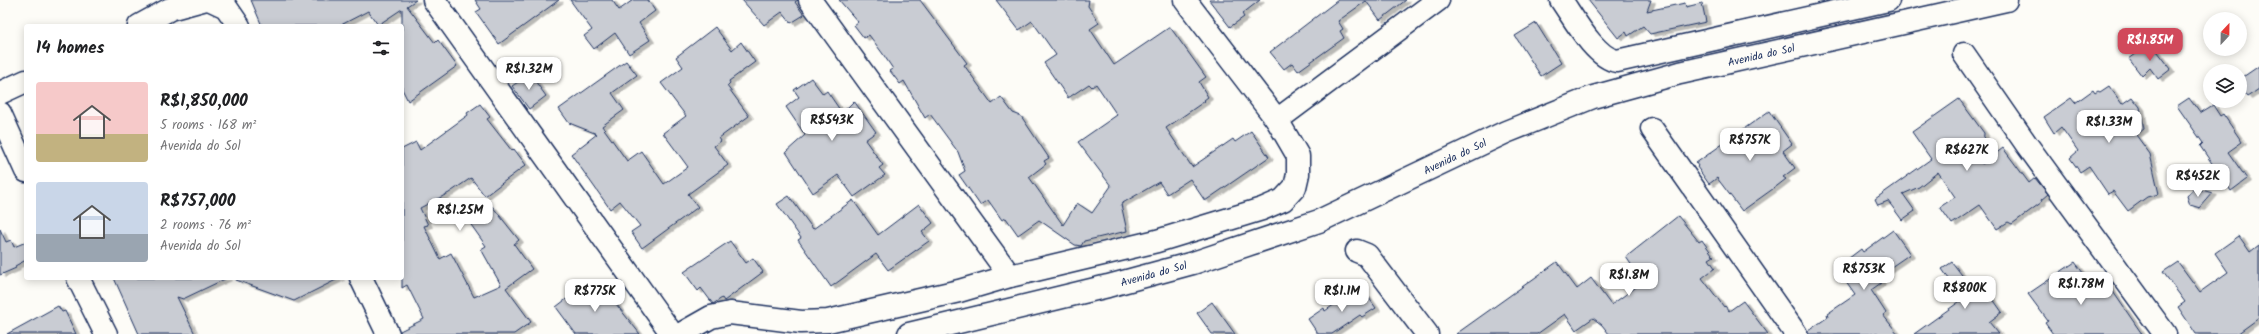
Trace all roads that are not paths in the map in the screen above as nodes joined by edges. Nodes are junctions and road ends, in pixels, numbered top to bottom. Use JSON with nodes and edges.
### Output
{"nodes":[{"id":1,"x":202,"y":0,"type":"edge"},
{"id":2,"x":211,"y":0,"type":"edge"},
{"id":3,"x":214,"y":0,"type":"edge"},
{"id":4,"x":434,"y":0,"type":"edge"},
{"id":5,"x":810,"y":0,"type":"edge"},
{"id":6,"x":1185,"y":0,"type":"edge"},
{"id":7,"x":1438,"y":0,"type":"edge"},
{"id":8,"x":1561,"y":0,"type":"edge"},
{"id":9,"x":1888,"y":0,"type":"edge"},
{"id":10,"x":2006,"y":0,"type":"edge"},
{"id":11,"x":143,"y":24,"type":"edge"},
{"id":12,"x":238,"y":24,"type":"edge"},
{"id":13,"x":1964,"y":54,"type":"dead end"},
{"id":14,"x":24,"y":82,"type":"edge"},
{"id":15,"x":0,"y":93,"type":"edge"},
{"id":16,"x":0,"y":113,"type":"edge"},
{"id":17,"x":1277,"y":120,"type":"junction"},
{"id":18,"x":1652,"y":129,"type":"dead end"},
{"id":19,"x":24,"y":167,"type":"edge"},
{"id":20,"x":1357,"y":251,"type":"dead end"},
{"id":21,"x":1010,"y":276,"type":"junction"},
{"id":22,"x":79,"y":280,"type":"edge"},
{"id":23,"x":363,"y":280,"type":"edge"},
{"id":24,"x":106,"y":334,"type":"edge"},
{"id":25,"x":388,"y":334,"type":"edge"},
{"id":26,"x":672,"y":334,"type":"edge"},
{"id":27,"x":681,"y":334,"type":"edge"},
{"id":28,"x":910,"y":334,"type":"edge"},
{"id":29,"x":1427,"y":334,"type":"edge"},
{"id":30,"x":1796,"y":334,"type":"edge"},
{"id":31,"x":2165,"y":334,"type":"edge"}],
"edges":[{"from":1,"to":11,"type":"street"},
{"from":2,"to":3,"type":"street"},
{"from":3,"to":12,"type":"street"},
{"from":4,"to":26,"type":"street"},
{"from":5,"to":21,"type":"street"},
{"from":6,"to":17,"type":"street"},
{"from":7,"to":17,"type":"street"},
{"from":8,"to":9,"type":"street"},
{"from":10,"to":28,"type":"street","name":"Avenida do Sol"},
{"from":13,"to":31,"type":"street"},
{"from":14,"to":15,"type":"street"},
{"from":16,"to":19,"type":"street"},
{"from":17,"to":21,"type":"street"},
{"from":18,"to":30,"type":"street"},
{"from":20,"to":29,"type":"street"},
{"from":21,"to":27,"type":"street"},
{"from":22,"to":24,"type":"street"},
{"from":23,"to":25,"type":"street"}]}
